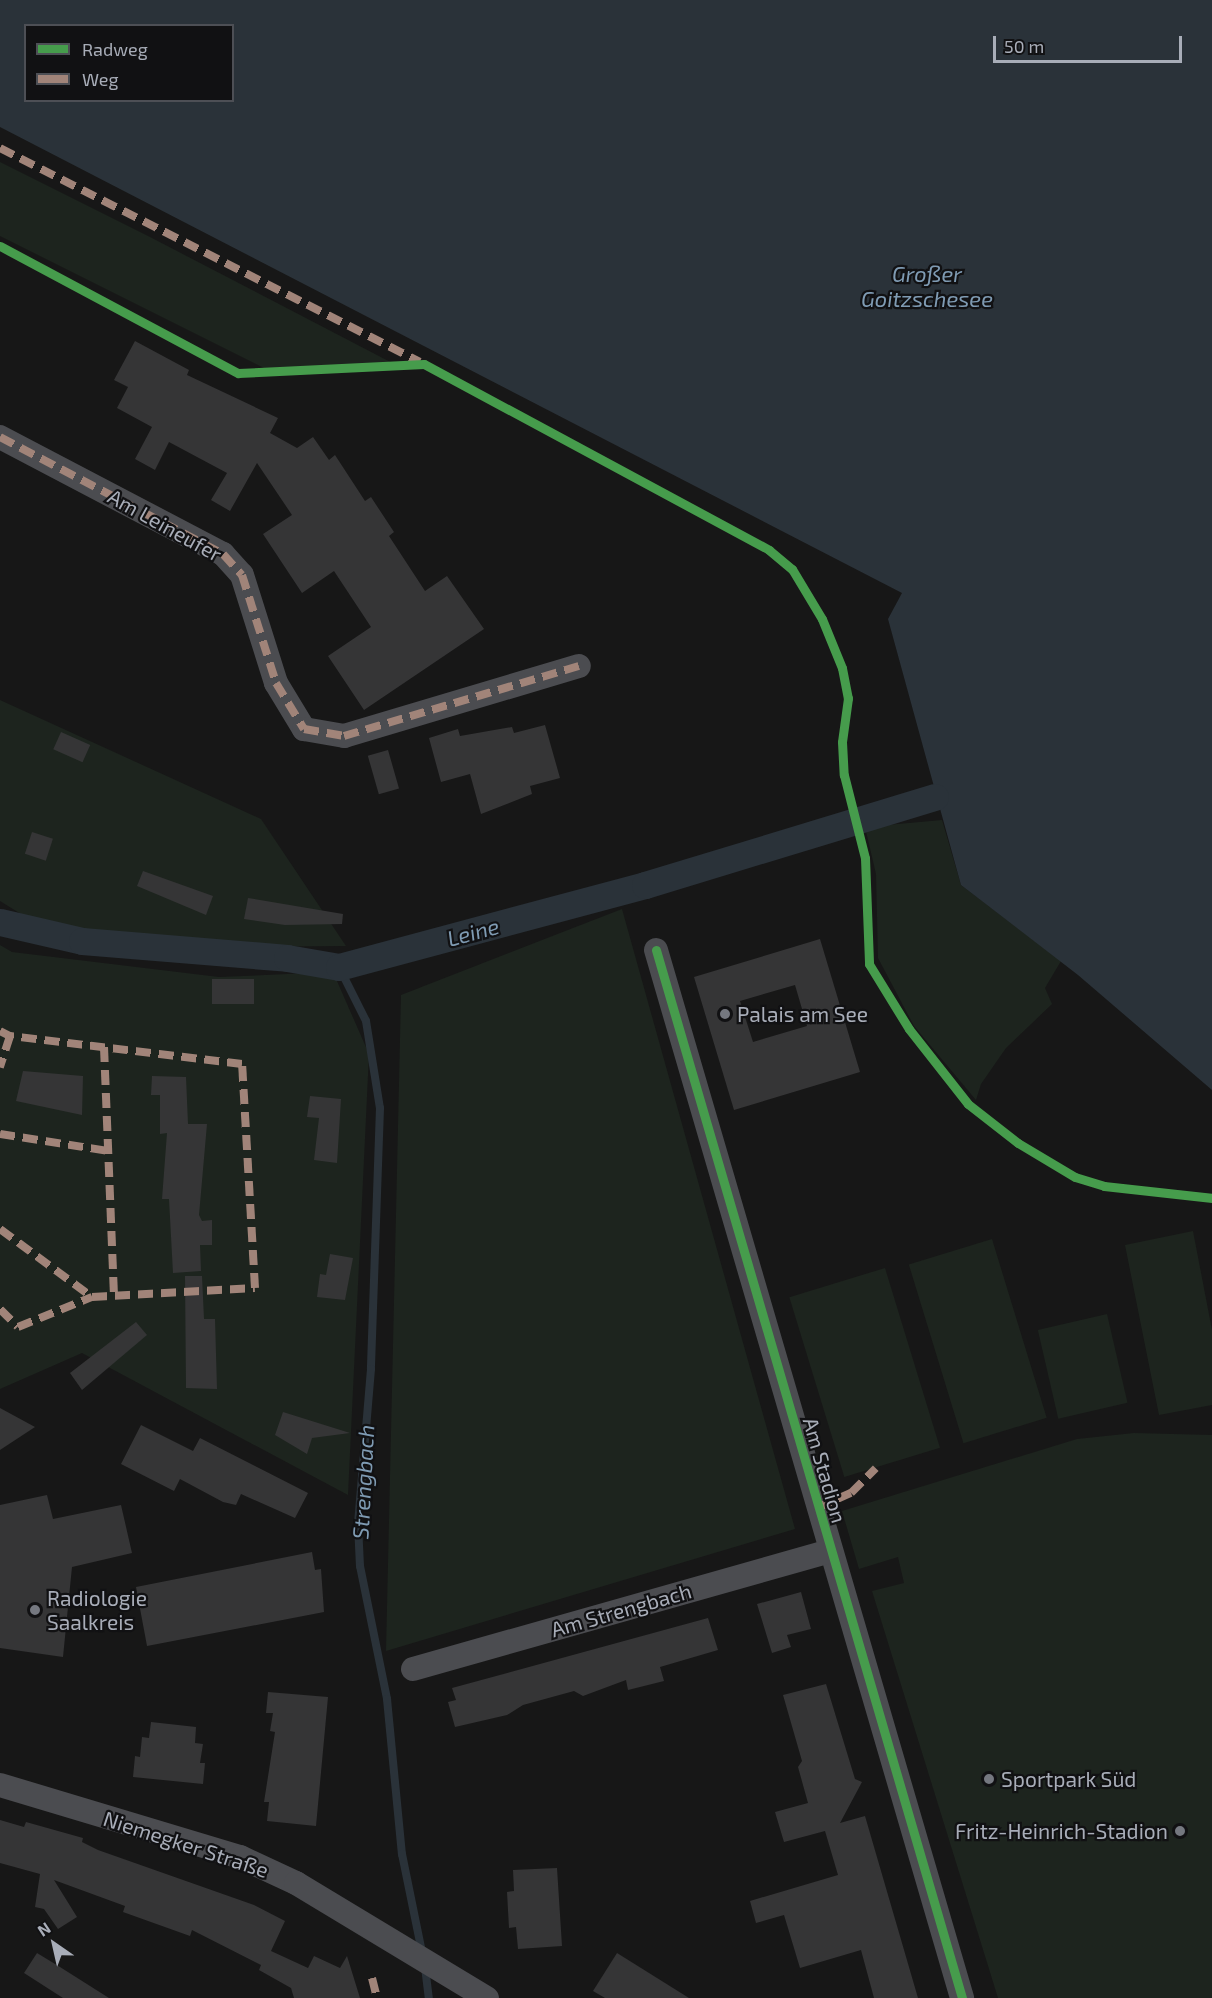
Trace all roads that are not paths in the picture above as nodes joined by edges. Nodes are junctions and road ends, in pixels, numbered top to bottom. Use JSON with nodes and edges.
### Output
{"nodes":[{"id":1,"x":0,"y":437,"type":"edge"},
{"id":2,"x":579,"y":666,"type":"dead end"},
{"id":3,"x":656,"y":950,"type":"dead end"},
{"id":4,"x":830,"y":1551,"type":"junction"},
{"id":5,"x":413,"y":1669,"type":"dead end"},
{"id":6,"x":0,"y":1785,"type":"edge"},
{"id":7,"x":488,"y":1998,"type":"edge"},
{"id":8,"x":962,"y":1998,"type":"edge"}],
"edges":[{"from":1,"to":2,"type":"street","name":"Am Leineufer"},
{"from":3,"to":4,"type":"street","name":"Am Stadion"},
{"from":4,"to":5,"type":"street","name":"Am Strengbach"},
{"from":4,"to":8,"type":"street","name":"Am Stadion"},
{"from":6,"to":7,"type":"street","name":"Niemegker Straße"}]}
